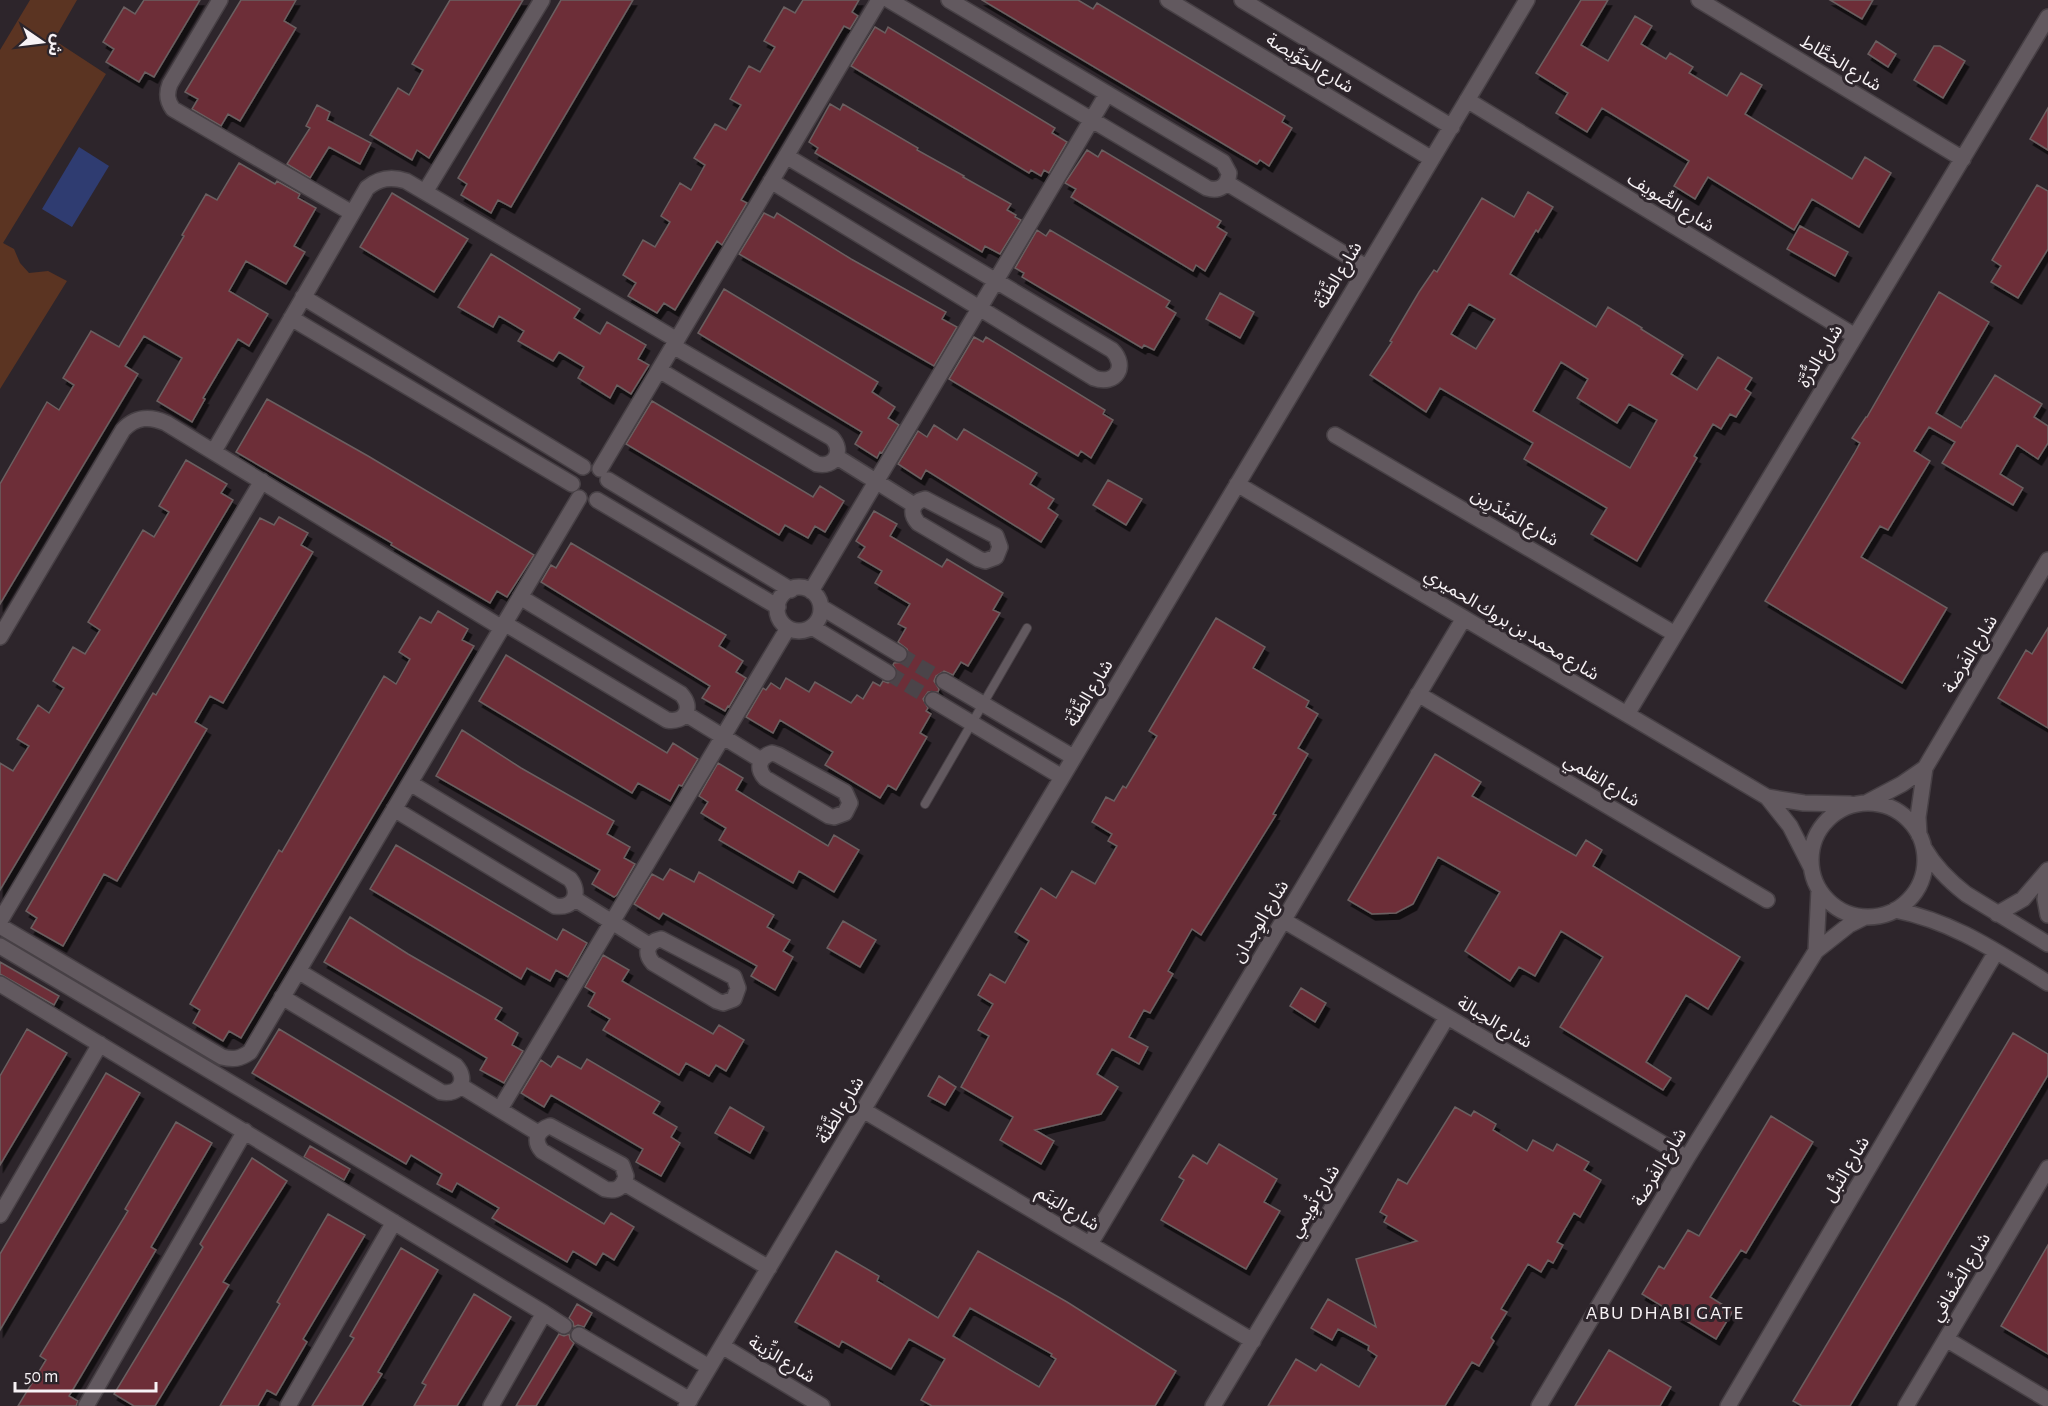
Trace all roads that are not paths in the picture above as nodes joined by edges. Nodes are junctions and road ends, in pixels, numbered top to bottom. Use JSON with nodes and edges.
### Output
{"nodes":[{"id":1,"x":220,"y":0,"type":"edge"},
{"id":2,"x":542,"y":0,"type":"edge"},
{"id":3,"x":879,"y":0,"type":"edge"},
{"id":4,"x":889,"y":0,"type":"edge"},
{"id":5,"x":949,"y":0,"type":"edge"},
{"id":6,"x":1168,"y":0,"type":"edge"},
{"id":7,"x":1242,"y":0,"type":"edge"},
{"id":8,"x":1527,"y":0,"type":"edge"},
{"id":9,"x":1698,"y":0,"type":"edge"},
{"id":10,"x":2048,"y":17,"type":"edge"},
{"id":11,"x":1107,"y":94,"type":"junction"},
{"id":12,"x":1467,"y":100,"type":"junction"},
{"id":13,"x":1092,"y":120,"type":"junction"},
{"id":14,"x":1452,"y":126,"type":"junction"},
{"id":15,"x":786,"y":156,"type":"junction"},
{"id":16,"x":1432,"y":159,"type":"junction"},
{"id":17,"x":1963,"y":159,"type":"junction"},
{"id":18,"x":771,"y":182,"type":"junction"},
{"id":19,"x":1227,"y":183,"type":"junction"},
{"id":20,"x":425,"y":192,"type":"junction"},
{"id":21,"x":352,"y":213,"type":"junction"},
{"id":22,"x":1366,"y":267,"type":"junction"},
{"id":23,"x":996,"y":281,"type":"junction"},
{"id":24,"x":303,"y":297,"type":"junction"},
{"id":25,"x":979,"y":308,"type":"junction"},
{"id":26,"x":291,"y":318,"type":"junction"},
{"id":27,"x":337,"y":318,"type":"junction"},
{"id":28,"x":1855,"y":336,"type":"junction"},
{"id":29,"x":325,"y":338,"type":"junction"},
{"id":30,"x":675,"y":343,"type":"junction"},
{"id":31,"x":659,"y":370,"type":"junction"},
{"id":32,"x":1335,"y":435,"type":"dead end"},
{"id":33,"x":214,"y":451,"type":"junction"},
{"id":34,"x":837,"y":458,"type":"junction"},
{"id":35,"x":583,"y":467,"type":"junction"},
{"id":36,"x":604,"y":474,"type":"junction"},
{"id":37,"x":262,"y":481,"type":"junction"},
{"id":38,"x":876,"y":482,"type":"junction"},
{"id":39,"x":572,"y":484,"type":"junction"},
{"id":40,"x":1237,"y":484,"type":"junction"},
{"id":41,"x":579,"y":498,"type":"junction"},
{"id":42,"x":597,"y":500,"type":"junction"},
{"id":43,"x":914,"y":505,"type":"junction"},
{"id":44,"x":2048,"y":560,"type":"edge"},
{"id":45,"x":790,"y":590,"type":"junction"},
{"id":46,"x":811,"y":591,"type":"junction"},
{"id":47,"x":520,"y":597,"type":"junction"},
{"id":48,"x":778,"y":607,"type":"junction"},
{"id":49,"x":821,"y":608,"type":"junction"},
{"id":50,"x":1464,"y":618,"type":"junction"},
{"id":51,"x":503,"y":625,"type":"junction"},
{"id":52,"x":812,"y":627,"type":"junction"},
{"id":53,"x":788,"y":628,"type":"junction"},
{"id":54,"x":1028,"y":628,"type":"dead end"},
{"id":55,"x":1676,"y":634,"type":"junction"},
{"id":56,"x":0,"y":637,"type":"edge"},
{"id":57,"x":900,"y":654,"type":"tunnel mouth"},
{"id":58,"x":888,"y":673,"type":"tunnel mouth"},
{"id":59,"x":944,"y":681,"type":"tunnel mouth"},
{"id":60,"x":1418,"y":694,"type":"junction"},
{"id":61,"x":933,"y":700,"type":"tunnel mouth"},
{"id":62,"x":983,"y":704,"type":"junction"},
{"id":63,"x":686,"y":714,"type":"junction"},
{"id":64,"x":1627,"y":714,"type":"junction"},
{"id":65,"x":972,"y":723,"type":"junction"},
{"id":66,"x":723,"y":736,"type":"junction"},
{"id":67,"x":1073,"y":757,"type":"junction"},
{"id":68,"x":761,"y":760,"type":"junction"},
{"id":69,"x":1925,"y":768,"type":"junction"},
{"id":70,"x":1062,"y":777,"type":"junction"},
{"id":71,"x":410,"y":783,"type":"junction"},
{"id":72,"x":1767,"y":797,"type":"junction"},
{"id":73,"x":1861,"y":803,"type":"junction"},
{"id":74,"x":926,"y":804,"type":"dead end"},
{"id":75,"x":394,"y":809,"type":"junction"},
{"id":76,"x":1922,"y":843,"type":"junction"},
{"id":77,"x":1811,"y":867,"type":"junction"},
{"id":78,"x":2048,"y":872,"type":"edge"},
{"id":79,"x":1819,"y":889,"type":"junction"},
{"id":80,"x":575,"y":899,"type":"junction"},
{"id":81,"x":1767,"y":900,"type":"dead end"},
{"id":82,"x":1895,"y":910,"type":"junction"},
{"id":83,"x":1997,"y":914,"type":"junction"},
{"id":84,"x":2048,"y":915,"type":"edge"},
{"id":85,"x":1865,"y":917,"type":"junction"},
{"id":86,"x":1283,"y":920,"type":"junction"},
{"id":87,"x":0,"y":921,"type":"edge"},
{"id":88,"x":612,"y":922,"type":"junction"},
{"id":89,"x":0,"y":926,"type":"edge"},
{"id":90,"x":2048,"y":944,"type":"edge"},
{"id":91,"x":649,"y":945,"type":"junction"},
{"id":92,"x":0,"y":946,"type":"edge"},
{"id":93,"x":1816,"y":951,"type":"junction"},
{"id":94,"x":1996,"y":952,"type":"junction"},
{"id":95,"x":298,"y":971,"type":"junction"},
{"id":96,"x":2048,"y":983,"type":"edge"},
{"id":97,"x":0,"y":984,"type":"edge"},
{"id":98,"x":282,"y":996,"type":"junction"},
{"id":99,"x":1447,"y":1017,"type":"junction"},
{"id":100,"x":100,"y":1044,"type":"junction"},
{"id":101,"x":461,"y":1086,"type":"junction"},
{"id":102,"x":500,"y":1109,"type":"junction"},
{"id":103,"x":863,"y":1110,"type":"junction"},
{"id":104,"x":245,"y":1131,"type":"junction"},
{"id":105,"x":538,"y":1132,"type":"junction"},
{"id":106,"x":1687,"y":1158,"type":"junction"},
{"id":107,"x":2048,"y":1168,"type":"edge"},
{"id":108,"x":624,"y":1183,"type":"junction"},
{"id":109,"x":0,"y":1215,"type":"edge"},
{"id":110,"x":394,"y":1222,"type":"junction"},
{"id":111,"x":1090,"y":1244,"type":"junction"},
{"id":112,"x":769,"y":1268,"type":"junction"},
{"id":113,"x":544,"y":1313,"type":"junction"},
{"id":114,"x":564,"y":1326,"type":"dead end"},
{"id":115,"x":579,"y":1335,"type":"dead end"},
{"id":116,"x":1946,"y":1339,"type":"junction"},
{"id":117,"x":1253,"y":1341,"type":"junction"},
{"id":118,"x":722,"y":1346,"type":"junction"},
{"id":119,"x":708,"y":1367,"type":"junction"},
{"id":120,"x":2048,"y":1400,"type":"edge"},
{"id":121,"x":688,"y":1403,"type":"edge"},
{"id":122,"x":1733,"y":1404,"type":"edge"},
{"id":123,"x":86,"y":1406,"type":"edge"},
{"id":124,"x":288,"y":1406,"type":"edge"},
{"id":125,"x":491,"y":1406,"type":"edge"},
{"id":126,"x":822,"y":1406,"type":"edge"},
{"id":127,"x":1213,"y":1406,"type":"edge"},
{"id":128,"x":1539,"y":1406,"type":"edge"},
{"id":129,"x":1906,"y":1406,"type":"edge"}],
"edges":[{"from":1,"to":21,"type":"street"},
{"from":2,"to":20,"type":"street"},
{"from":3,"to":15,"type":"street"},
{"from":4,"to":13,"type":"street"},
{"from":5,"to":11,"type":"street"},
{"from":6,"to":16,"type":"street","name":"شارع الحَوِّيصة"},
{"from":7,"to":14,"type":"street","name":"شارع الحَوِّيصة"},
{"from":8,"to":12,"type":"street","name":"شارع الظَّنَّة"},
{"from":9,"to":17,"type":"street","name":"شارع الخطَّاط"},
{"from":10,"to":17,"type":"street","name":"شارع الدُّرَّة"},
{"from":11,"to":13,"type":"street"},
{"from":11,"to":19,"type":"street"},
{"from":12,"to":14,"type":"street","name":"شارع الظَّنَّة"},
{"from":12,"to":28,"type":"street","name":"شارع الصُّويف"},
{"from":13,"to":19,"type":"street"},
{"from":13,"to":23,"type":"street"},
{"from":14,"to":16,"type":"street","name":"شارع الظَّنَّة"},
{"from":15,"to":18,"type":"street"},
{"from":15,"to":23,"type":"street"},
{"from":16,"to":22,"type":"street","name":"شارع الظَّنَّة"},
{"from":17,"to":28,"type":"street","name":"شارع الدُّرَّة"},
{"from":18,"to":25,"type":"street"},
{"from":18,"to":30,"type":"street"},
{"from":19,"to":22,"type":"street"},
{"from":20,"to":21,"type":"street"},
{"from":20,"to":30,"type":"street"},
{"from":21,"to":24,"type":"street"},
{"from":22,"to":40,"type":"street","name":"شارع الظَّنَّة"},
{"from":23,"to":25,"type":"street"},
{"from":23,"to":25,"type":"street"},
{"from":24,"to":26,"type":"street"},
{"from":24,"to":27,"type":"street"},
{"from":25,"to":38,"type":"street"},
{"from":26,"to":29,"type":"street"},
{"from":26,"to":33,"type":"street"},
{"from":27,"to":29,"type":"street"},
{"from":27,"to":35,"type":"street"},
{"from":28,"to":55,"type":"street","name":"شارع الدُّرَّة"},
{"from":29,"to":39,"type":"street"},
{"from":30,"to":31,"type":"street"},
{"from":30,"to":34,"type":"street"},
{"from":31,"to":34,"type":"street"},
{"from":31,"to":36,"type":"street"},
{"from":32,"to":55,"type":"street","name":"شارع المَنْدَرِين"},
{"from":33,"to":37,"type":"street"},
{"from":33,"to":56,"type":"street"},
{"from":34,"to":38,"type":"street"},
{"from":35,"to":36,"type":"street"},
{"from":35,"to":39,"type":"street"},
{"from":36,"to":42,"type":"street"},
{"from":36,"to":45,"type":"street"},
{"from":37,"to":51,"type":"street"},
{"from":37,"to":87,"type":"street"},
{"from":38,"to":43,"type":"street"},
{"from":38,"to":46,"type":"street"},
{"from":39,"to":41,"type":"street"},
{"from":40,"to":50,"type":"street","name":"شارع محمد بن بروك الحميري"},
{"from":40,"to":67,"type":"street","name":"شارع الظَّنَّة"},
{"from":41,"to":42,"type":"street"},
{"from":41,"to":47,"type":"street"},
{"from":42,"to":48,"type":"street"},
{"from":43,"to":43,"type":"street"},
{"from":44,"to":69,"type":"street","name":"شارع الفَرضة"},
{"from":45,"to":46,"type":"street"},
{"from":45,"to":48,"type":"street"},
{"from":46,"to":49,"type":"street"},
{"from":47,"to":51,"type":"street"},
{"from":47,"to":63,"type":"street"},
{"from":48,"to":53,"type":"street"},
{"from":49,"to":52,"type":"street"},
{"from":49,"to":57,"type":"street"},
{"from":50,"to":60,"type":"street","name":"شارع الوِجدان"},
{"from":50,"to":64,"type":"street","name":"شارع محمد بن بروك الحميري"},
{"from":51,"to":63,"type":"street"},
{"from":51,"to":71,"type":"street"},
{"from":52,"to":53,"type":"street"},
{"from":52,"to":58,"type":"street"},
{"from":53,"to":66,"type":"street"},
{"from":54,"to":62,"type":"lane"},
{"from":55,"to":64,"type":"street","name":"شارع الدُّرَّة"},
{"from":59,"to":62,"type":"street"},
{"from":60,"to":81,"type":"street","name":"شارع القلمي"},
{"from":60,"to":86,"type":"street","name":"شارع الوِجدان"},
{"from":61,"to":65,"type":"street"},
{"from":62,"to":65,"type":"lane"},
{"from":62,"to":67,"type":"street"},
{"from":63,"to":66,"type":"street"},
{"from":64,"to":72,"type":"street","name":"شارع محمد بن بروك الحميري"},
{"from":65,"to":70,"type":"street"},
{"from":65,"to":74,"type":"lane"},
{"from":66,"to":68,"type":"street"},
{"from":66,"to":88,"type":"street"},
{"from":67,"to":70,"type":"street","name":"شارع الظَّنَّة"},
{"from":68,"to":68,"type":"street"},
{"from":69,"to":73,"type":"street","name":"شارع الفَرضة"},
{"from":69,"to":76,"type":"street","name":"شارع الفَرضة"},
{"from":70,"to":103,"type":"street","name":"شارع الظَّنَّة"},
{"from":71,"to":75,"type":"street"},
{"from":71,"to":80,"type":"street"},
{"from":72,"to":73,"type":"street","name":"شارع محمد بن بروك الحميري"},
{"from":72,"to":77,"type":"street","name":"شارع محمد بن بروك الحميري"},
{"from":73,"to":76,"type":"street"},
{"from":73,"to":77,"type":"street"},
{"from":75,"to":80,"type":"street"},
{"from":75,"to":95,"type":"street"},
{"from":76,"to":82,"type":"street"},
{"from":76,"to":83,"type":"street"},
{"from":77,"to":79,"type":"street"},
{"from":78,"to":83,"type":"street"},
{"from":78,"to":84,"type":"street"},
{"from":79,"to":85,"type":"street"},
{"from":79,"to":93,"type":"street","name":"شارع الفَرضة"},
{"from":80,"to":88,"type":"street"},
{"from":82,"to":85,"type":"street"},
{"from":82,"to":94,"type":"street"},
{"from":83,"to":90,"type":"street"},
{"from":85,"to":93,"type":"street","name":"شارع الفَرضة"},
{"from":86,"to":99,"type":"street","name":"شارع الحِبالة"},
{"from":86,"to":111,"type":"street","name":"شارع الوِجدان"},
{"from":88,"to":91,"type":"street"},
{"from":88,"to":102,"type":"street"},
{"from":89,"to":98,"type":"street"},
{"from":91,"to":91,"type":"street"},
{"from":92,"to":119,"type":"street"},
{"from":93,"to":106,"type":"street","name":"شارع الفَرضة"},
{"from":94,"to":96,"type":"street"},
{"from":94,"to":122,"type":"street","name":"شارع النُّبل"},
{"from":95,"to":98,"type":"street"},
{"from":95,"to":101,"type":"street"},
{"from":97,"to":100,"type":"street"},
{"from":98,"to":101,"type":"street"},
{"from":99,"to":106,"type":"street","name":"شارع الحِبالة"},
{"from":99,"to":117,"type":"street","name":"شارع تُوِيمي"},
{"from":100,"to":104,"type":"street"},
{"from":100,"to":109,"type":"street"},
{"from":101,"to":102,"type":"street"},
{"from":102,"to":105,"type":"street"},
{"from":103,"to":111,"type":"street","name":"شارع اليَنَم"},
{"from":103,"to":112,"type":"street","name":"شارع الظَّنَّة"},
{"from":104,"to":110,"type":"street"},
{"from":104,"to":123,"type":"street"},
{"from":105,"to":108,"type":"street"},
{"from":105,"to":108,"type":"street"},
{"from":106,"to":128,"type":"street","name":"شارع الفَرضة"},
{"from":107,"to":116,"type":"street","name":"شارع الضَّفافي"},
{"from":108,"to":112,"type":"street"},
{"from":110,"to":113,"type":"street"},
{"from":110,"to":124,"type":"street"},
{"from":111,"to":117,"type":"street","name":"شارع اليَنَم"},
{"from":112,"to":118,"type":"street","name":"شارع الظَّنَّة"},
{"from":113,"to":114,"type":"street"},
{"from":113,"to":125,"type":"street"},
{"from":115,"to":121,"type":"street"},
{"from":116,"to":120,"type":"street"},
{"from":116,"to":129,"type":"street","name":"شارع الضَّفافي"},
{"from":117,"to":127,"type":"street","name":"شارع تُوِيمي"},
{"from":118,"to":119,"type":"street","name":"شارع الظَّنَّة"},
{"from":118,"to":126,"type":"street","name":"شارع الزِّينة"},
{"from":119,"to":121,"type":"street","name":"شارع الظَّنَّة"}]}
